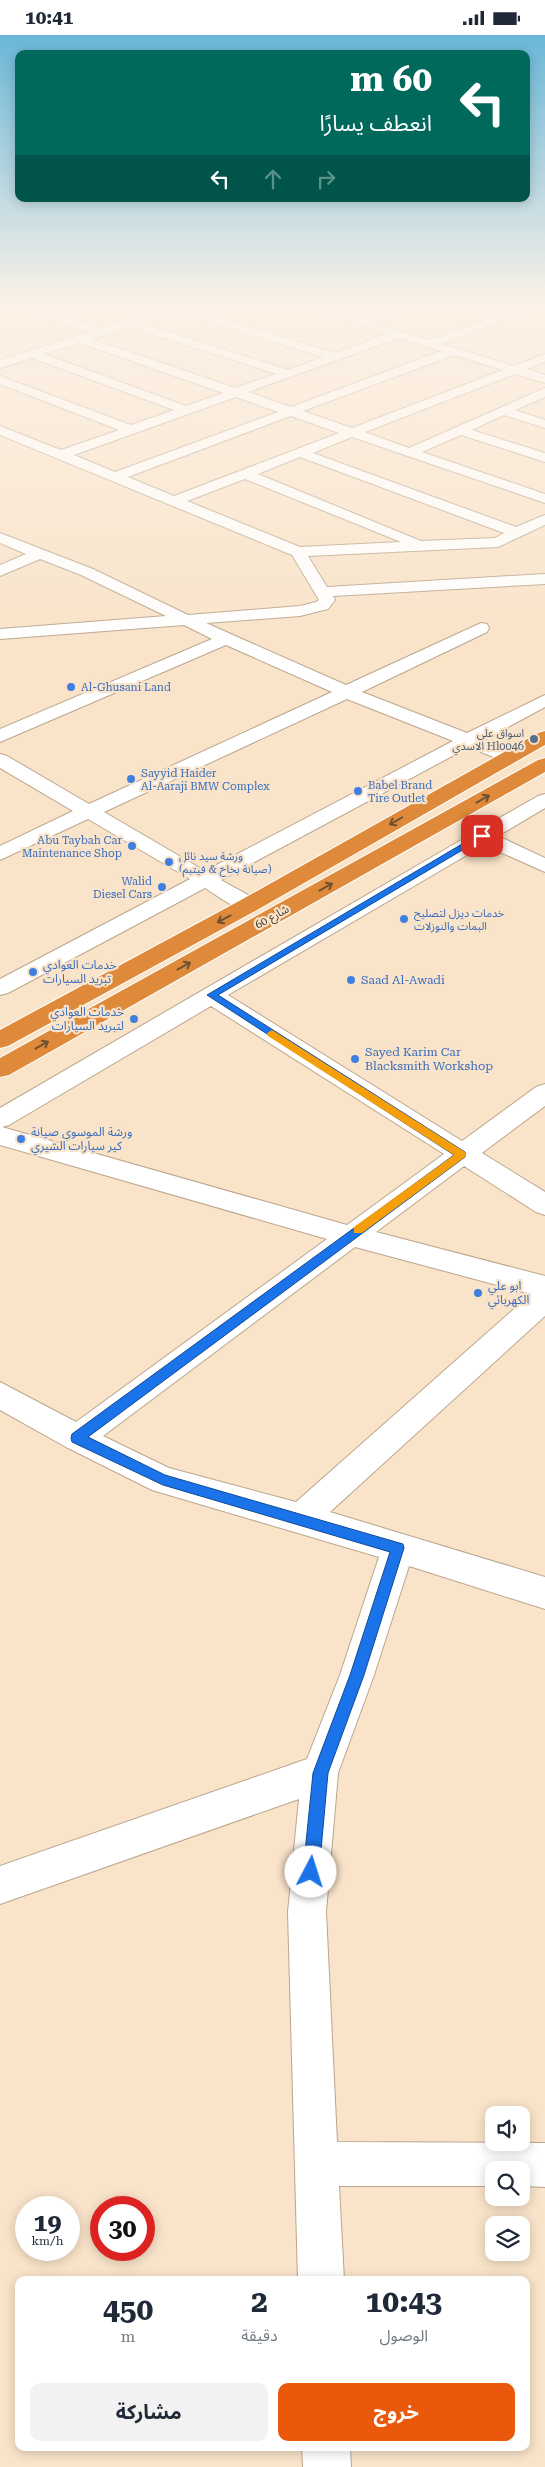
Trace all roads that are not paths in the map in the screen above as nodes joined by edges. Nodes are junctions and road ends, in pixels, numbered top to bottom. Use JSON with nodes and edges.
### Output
{"nodes":[{"id":1,"x":106,"y":420,"type":"edge"},
{"id":2,"x":157,"y":420,"type":"edge"},
{"id":3,"x":267,"y":420,"type":"edge"},
{"id":4,"x":319,"y":420,"type":"edge"},
{"id":5,"x":386,"y":420,"type":"edge"},
{"id":6,"x":482,"y":420,"type":"edge"},
{"id":7,"x":0,"y":429,"type":"edge"},
{"id":8,"x":131,"y":430,"type":"junction"},
{"id":9,"x":460,"y":430,"type":"junction"},
{"id":10,"x":354,"y":433,"type":"junction"},
{"id":11,"x":410,"y":452,"type":"junction"},
{"id":12,"x":301,"y":453,"type":"junction"},
{"id":13,"x":61,"y":455,"type":"junction"},
{"id":14,"x":545,"y":459,"type":"edge"},
{"id":15,"x":246,"y":474,"type":"junction"},
{"id":16,"x":115,"y":477,"type":"junction"},
{"id":17,"x":545,"y":499,"type":"edge"},
{"id":18,"x":175,"y":501,"type":"junction"},
{"id":19,"x":545,"y":519,"type":"edge"},
{"id":20,"x":517,"y":533,"type":"junction"},
{"id":21,"x":0,"y":538,"type":"edge"},
{"id":22,"x":419,"y":544,"type":"junction"},
{"id":23,"x":298,"y":552,"type":"junction"},
{"id":24,"x":39,"y":553,"type":"junction"},
{"id":25,"x":0,"y":571,"type":"edge"},
{"id":26,"x":545,"y":579,"type":"edge"},
{"id":27,"x":323,"y":592,"type":"junction"},
{"id":28,"x":190,"y":621,"type":"junction"},
{"id":29,"x":481,"y":628,"type":"dead end"},
{"id":30,"x":0,"y":634,"type":"edge"},
{"id":31,"x":226,"y":639,"type":"junction"},
{"id":32,"x":349,"y":693,"type":"junction"},
{"id":33,"x":545,"y":700,"type":"edge"},
{"id":34,"x":0,"y":736,"type":"edge"},
{"id":35,"x":545,"y":737,"type":"edge"},
{"id":36,"x":468,"y":740,"type":"junction"},
{"id":37,"x":510,"y":757,"type":"junction"},
{"id":38,"x":0,"y":760,"type":"edge"},
{"id":39,"x":545,"y":764,"type":"edge"},
{"id":40,"x":545,"y":800,"type":"edge"},
{"id":41,"x":89,"y":810,"type":"junction"},
{"id":42,"x":482,"y":836,"type":"junction"},
{"id":43,"x":0,"y":854,"type":"edge"},
{"id":44,"x":545,"y":866,"type":"edge"},
{"id":45,"x":204,"y":878,"type":"junction"},
{"id":46,"x":249,"y":905,"type":"junction"},
{"id":47,"x":0,"y":988,"type":"edge"},
{"id":48,"x":212,"y":995,"type":"junction"},
{"id":49,"x":0,"y":1040,"type":"edge"},
{"id":50,"x":0,"y":1069,"type":"edge"},
{"id":51,"x":545,"y":1093,"type":"edge"},
{"id":52,"x":0,"y":1119,"type":"edge"},
{"id":53,"x":0,"y":1137,"type":"edge"},
{"id":54,"x":462,"y":1155,"type":"junction"},
{"id":55,"x":545,"y":1205,"type":"edge"},
{"id":56,"x":351,"y":1236,"type":"junction"},
{"id":57,"x":545,"y":1287,"type":"edge"},
{"id":58,"x":545,"y":1299,"type":"edge"},
{"id":59,"x":0,"y":1395,"type":"edge"},
{"id":60,"x":77,"y":1438,"type":"junction"},
{"id":61,"x":301,"y":1518,"type":"junction"},
{"id":62,"x":398,"y":1548,"type":"junction"},
{"id":63,"x":541,"y":1587,"type":"edge"},
{"id":64,"x":320,"y":1773,"type":"junction"},
{"id":65,"x":0,"y":1885,"type":"edge"},
{"id":66,"x":316,"y":2164,"type":"junction"},
{"id":67,"x":545,"y":2165,"type":"edge"},
{"id":68,"x":321,"y":2276,"type":"edge"},
{"id":69,"x":326,"y":2451,"type":"edge"},
{"id":70,"x":326,"y":2467,"type":"edge"}],
"edges":[{"from":1,"to":8,"type":"street"},
{"from":2,"to":8,"type":"street"},
{"from":3,"to":16,"type":"street"},
{"from":4,"to":10,"type":"street"},
{"from":5,"to":10,"type":"street"},
{"from":6,"to":9,"type":"street"},
{"from":7,"to":13,"type":"street"},
{"from":8,"to":13,"type":"street"},
{"from":9,"to":11,"type":"street"},
{"from":9,"to":14,"type":"street"},
{"from":10,"to":11,"type":"street"},
{"from":10,"to":12,"type":"street"},
{"from":11,"to":17,"type":"street"},
{"from":12,"to":15,"type":"street"},
{"from":12,"to":20,"type":"street"},
{"from":13,"to":16,"type":"street"},
{"from":15,"to":18,"type":"street"},
{"from":15,"to":22,"type":"street"},
{"from":16,"to":18,"type":"street"},
{"from":18,"to":23,"type":"street"},
{"from":19,"to":20,"type":"street"},
{"from":20,"to":22,"type":"street"},
{"from":21,"to":24,"type":"street"},
{"from":22,"to":23,"type":"street"},
{"from":23,"to":27,"type":"street"},
{"from":24,"to":25,"type":"street"},
{"from":24,"to":28,"type":"street"},
{"from":26,"to":27,"type":"street"},
{"from":27,"to":28,"type":"street"},
{"from":28,"to":30,"type":"street"},
{"from":28,"to":31,"type":"street"},
{"from":29,"to":32,"type":"street"},
{"from":31,"to":32,"type":"street"},
{"from":31,"to":34,"type":"street"},
{"from":32,"to":36,"type":"street"},
{"from":32,"to":41,"type":"street"},
{"from":33,"to":36,"type":"street"},
{"from":35,"to":37,"type":"highway","name":"شارع 60"},
{"from":36,"to":37,"type":"street"},
{"from":36,"to":45,"type":"street"},
{"from":37,"to":46,"type":"highway","name":"شارع 60","one_way":true},
{"from":38,"to":41,"type":"street"},
{"from":50,"to":39,"type":"highway","name":"شارع 60","one_way":true},
{"from":40,"to":42,"type":"street"},
{"from":41,"to":43,"type":"street"},
{"from":41,"to":45,"type":"street"},
{"from":42,"to":44,"type":"street"},
{"from":42,"to":48,"type":"street"},
{"from":45,"to":46,"type":"street"},
{"from":45,"to":47,"type":"street"},
{"from":46,"to":49,"type":"highway","name":"شارع 60","one_way":true},
{"from":48,"to":52,"type":"street"},
{"from":48,"to":54,"type":"street"},
{"from":51,"to":54,"type":"street"},
{"from":53,"to":56,"type":"street"},
{"from":54,"to":55,"type":"street"},
{"from":54,"to":56,"type":"street"},
{"from":56,"to":57,"type":"street"},
{"from":56,"to":60,"type":"street"},
{"from":58,"to":61,"type":"street"},
{"from":59,"to":60,"type":"street"},
{"from":60,"to":61,"type":"street"},
{"from":61,"to":62,"type":"street"},
{"from":62,"to":63,"type":"street"},
{"from":62,"to":64,"type":"street"},
{"from":64,"to":65,"type":"street"},
{"from":64,"to":66,"type":"street"},
{"from":66,"to":67,"type":"street"},
{"from":66,"to":68,"type":"street"},
{"from":69,"to":70,"type":"street"}]}
